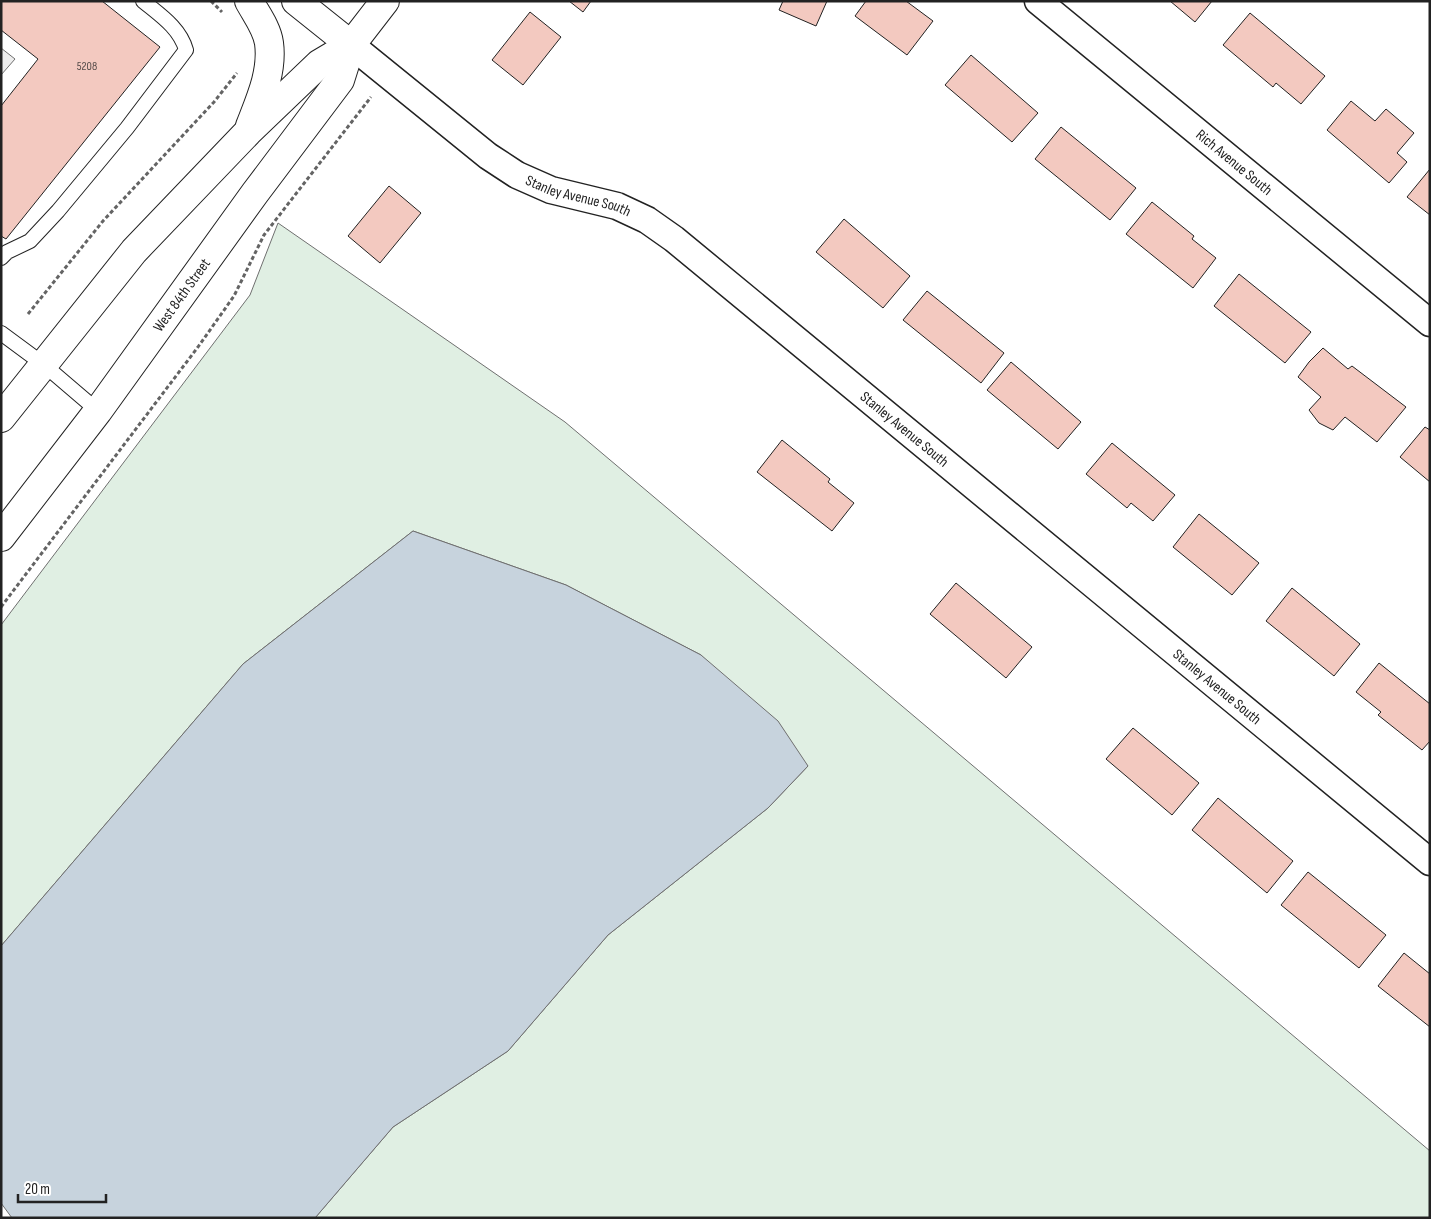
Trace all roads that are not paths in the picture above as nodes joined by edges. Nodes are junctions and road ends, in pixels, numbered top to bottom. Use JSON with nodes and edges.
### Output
{"nodes":[{"id":1,"x":143,"y":1,"type":"edge"},
{"id":2,"x":249,"y":1,"type":"edge"},
{"id":3,"x":296,"y":1,"type":"edge"},
{"id":4,"x":385,"y":1,"type":"edge"},
{"id":5,"x":1038,"y":1,"type":"edge"},
{"id":6,"x":351,"y":45,"type":"junction"},
{"id":7,"x":248,"y":132,"type":"junction"},
{"id":8,"x":1,"y":258,"type":"edge"},
{"id":9,"x":1430,"y":323,"type":"edge"},
{"id":10,"x":1,"y":333,"type":"edge"},
{"id":11,"x":43,"y":364,"type":"junction"},
{"id":12,"x":98,"y":411,"type":"junction"},
{"id":13,"x":1,"y":418,"type":"edge"},
{"id":14,"x":1,"y":537,"type":"edge"},
{"id":15,"x":1430,"y":862,"type":"edge"}],
"edges":[{"from":1,"to":8,"type":"lane"},
{"from":2,"to":7,"type":"street"},
{"from":3,"to":6,"type":"street"},
{"from":4,"to":6,"type":"street","name":"West 84th Street"},
{"from":5,"to":9,"type":"street","name":"Rich Avenue South"},
{"from":6,"to":7,"type":"street","name":"West 84th Street"},
{"from":6,"to":12,"type":"street","name":"West 84th Street"},
{"from":6,"to":15,"type":"street","name":"Stanley Avenue South"},
{"from":7,"to":11,"type":"street","name":"West 84th Street"},
{"from":10,"to":11,"type":"lane"},
{"from":11,"to":12,"type":"lane"},
{"from":11,"to":13,"type":"street","name":"West 84th Street"},
{"from":12,"to":14,"type":"street","name":"West 84th Street"}]}
